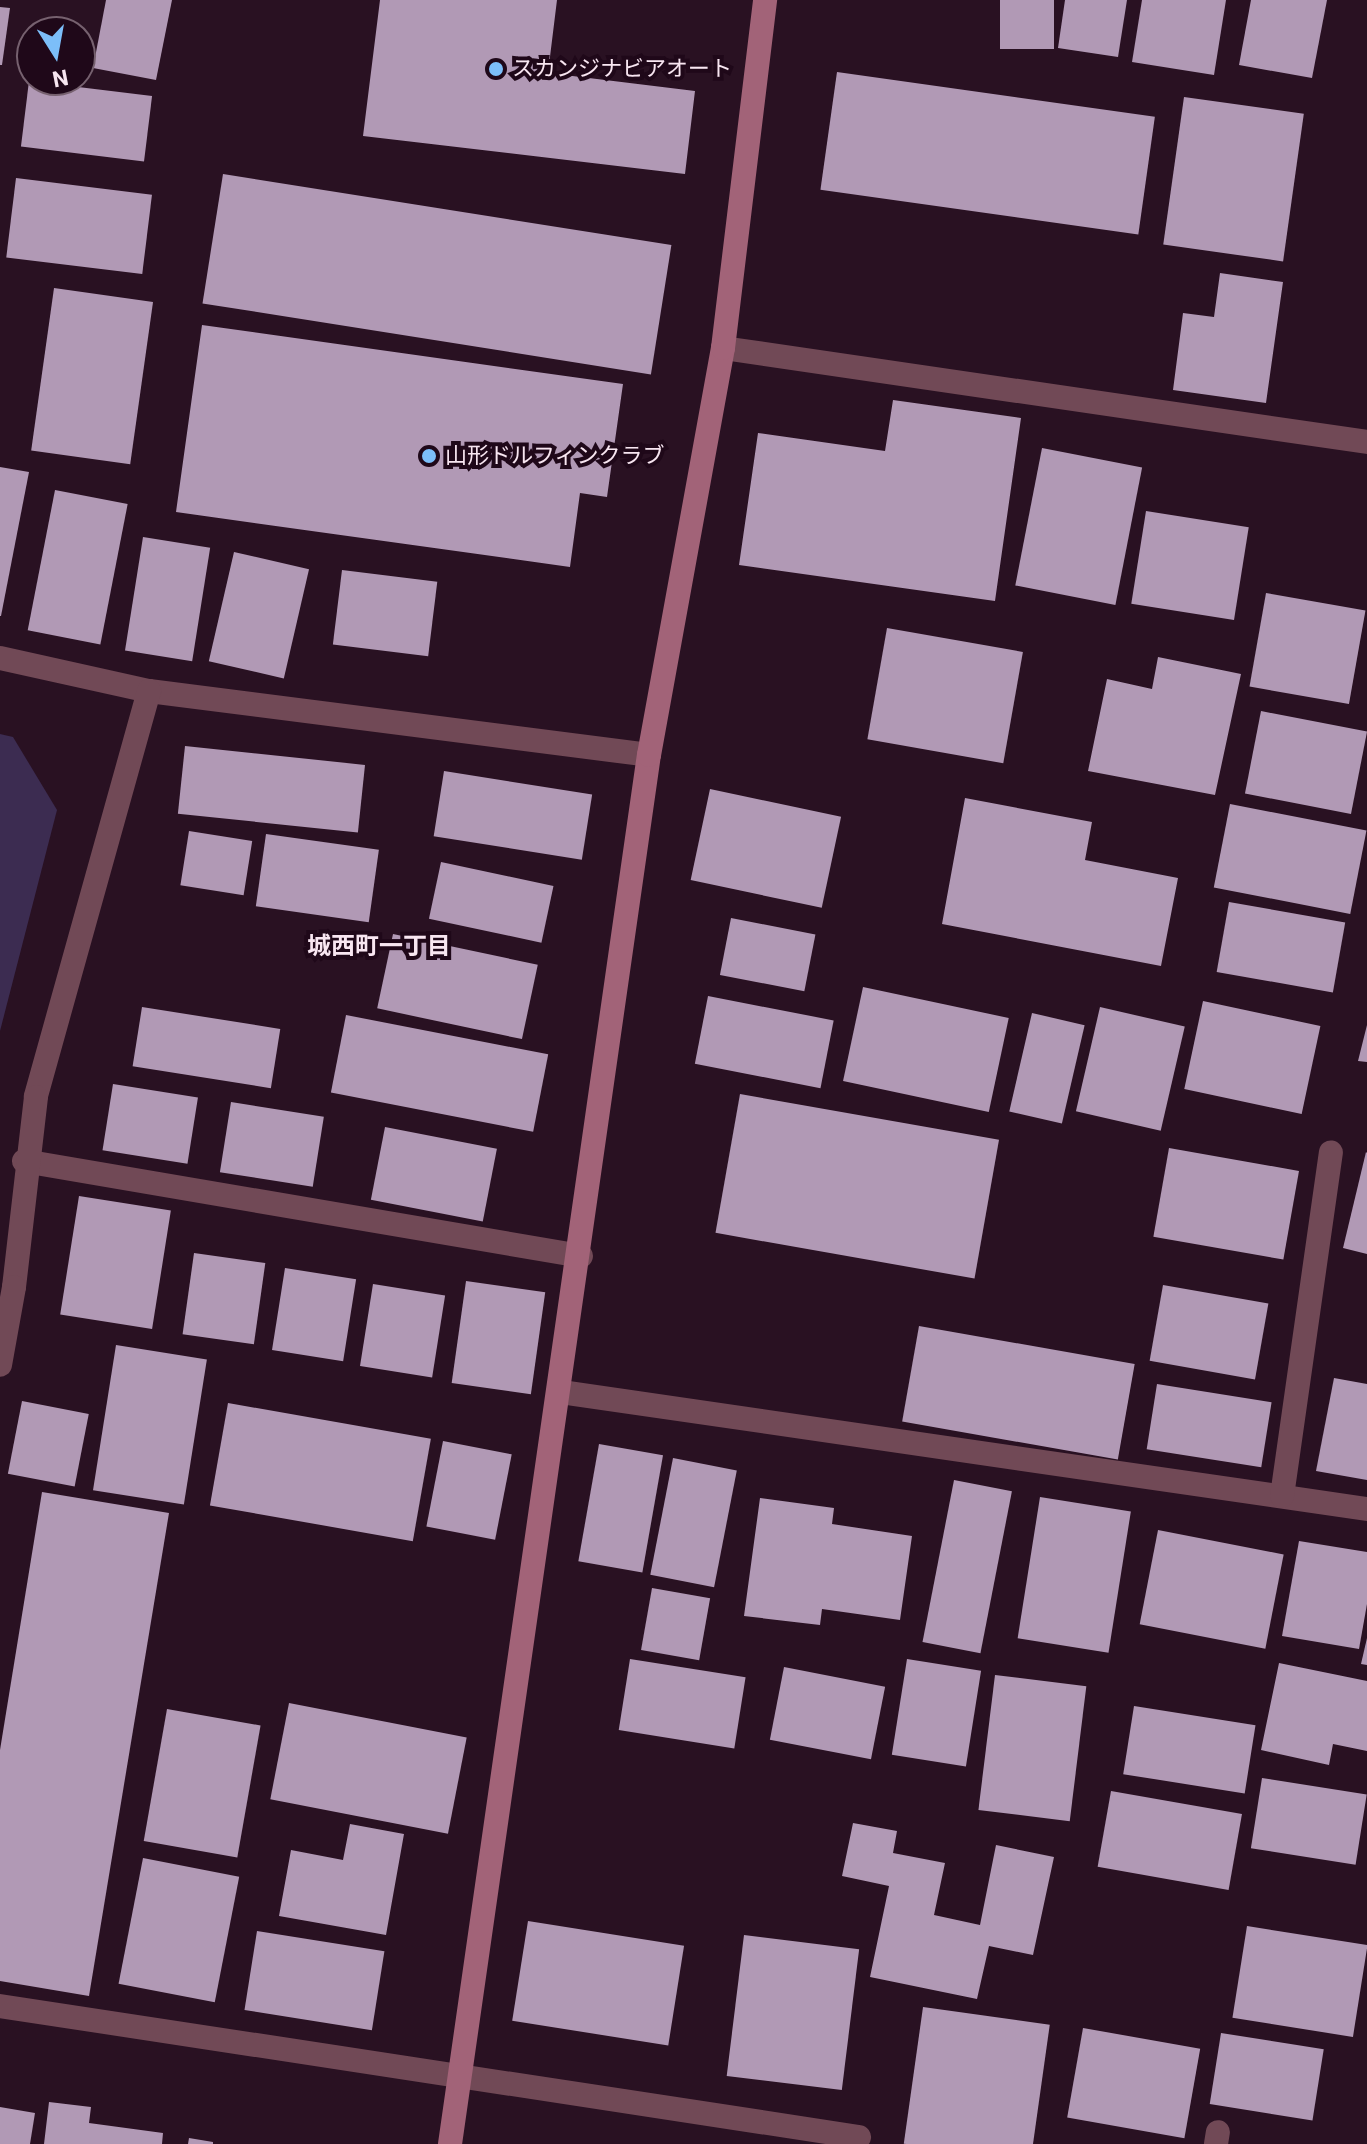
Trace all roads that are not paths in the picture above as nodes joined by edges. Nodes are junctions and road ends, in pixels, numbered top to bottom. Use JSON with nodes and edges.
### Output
{"nodes":[{"id":1,"x":765,"y":0,"type":"edge"},
{"id":2,"x":723,"y":348,"type":"junction"},
{"id":3,"x":1367,"y":442,"type":"edge"},
{"id":4,"x":0,"y":658,"type":"edge"},
{"id":5,"x":149,"y":691,"type":"junction"},
{"id":6,"x":649,"y":755,"type":"junction"},
{"id":7,"x":1331,"y":1152,"type":"dead end"},
{"id":8,"x":24,"y":1161,"type":"junction"},
{"id":9,"x":581,"y":1256,"type":"junction"},
{"id":10,"x":0,"y":1365,"type":"edge"},
{"id":11,"x":561,"y":1392,"type":"junction"},
{"id":12,"x":1282,"y":1496,"type":"junction"},
{"id":13,"x":1367,"y":1509,"type":"edge"},
{"id":14,"x":0,"y":2006,"type":"edge"},
{"id":15,"x":459,"y":2074,"type":"junction"},
{"id":16,"x":859,"y":2137,"type":"dead end"},
{"id":17,"x":450,"y":2144,"type":"edge"}],
"edges":[{"from":1,"to":2,"type":"street"},
{"from":2,"to":3,"type":"street"},
{"from":2,"to":6,"type":"street"},
{"from":4,"to":5,"type":"street"},
{"from":5,"to":6,"type":"street"},
{"from":5,"to":8,"type":"street"},
{"from":6,"to":9,"type":"street"},
{"from":7,"to":12,"type":"street"},
{"from":8,"to":9,"type":"street"},
{"from":8,"to":10,"type":"street"},
{"from":9,"to":11,"type":"street"},
{"from":11,"to":12,"type":"street"},
{"from":11,"to":15,"type":"street"},
{"from":12,"to":13,"type":"street"},
{"from":14,"to":15,"type":"street"},
{"from":15,"to":16,"type":"street"},
{"from":15,"to":17,"type":"street"}]}
